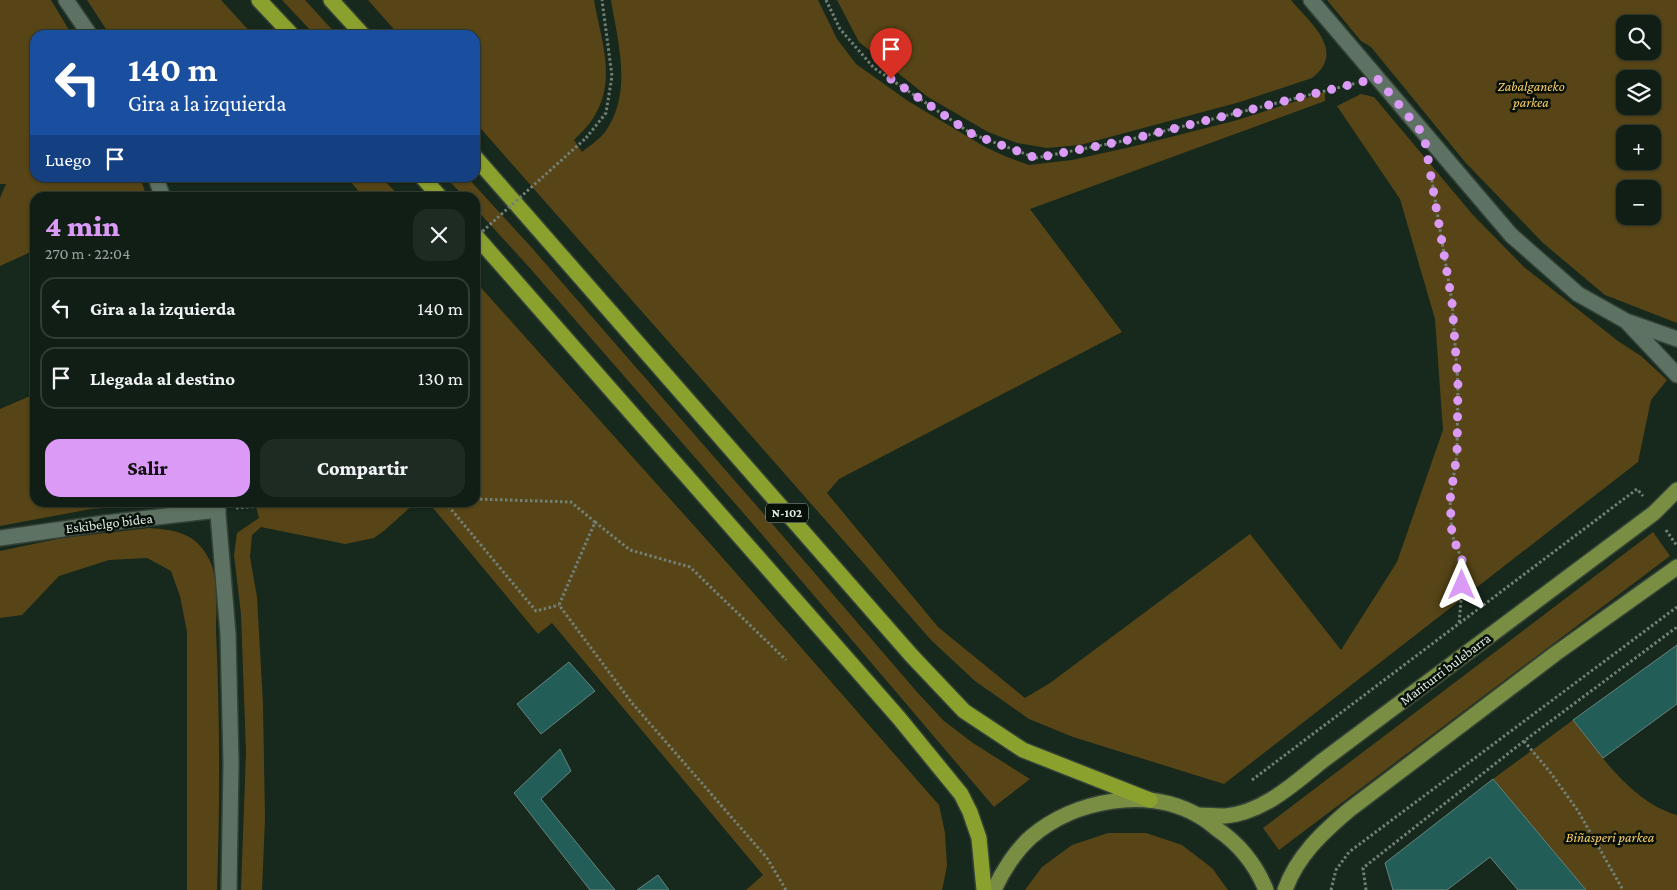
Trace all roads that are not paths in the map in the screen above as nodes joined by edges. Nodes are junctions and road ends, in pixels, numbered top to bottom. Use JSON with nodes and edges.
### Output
{"nodes":[{"id":1,"x":66,"y":0,"type":"edge"},
{"id":2,"x":259,"y":0,"type":"edge"},
{"id":3,"x":331,"y":0,"type":"edge"},
{"id":4,"x":1311,"y":0,"type":"edge"},
{"id":5,"x":87,"y":30,"type":"edge"},
{"id":6,"x":287,"y":30,"type":"edge"},
{"id":7,"x":358,"y":30,"type":"edge"},
{"id":8,"x":480,"y":164,"type":"edge"},
{"id":9,"x":427,"y":182,"type":"edge"},
{"id":10,"x":436,"y":192,"type":"edge"},
{"id":11,"x":480,"y":242,"type":"edge"},
{"id":12,"x":1626,"y":320,"type":"junction"},
{"id":13,"x":1677,"y":339,"type":"edge"},
{"id":14,"x":1677,"y":375,"type":"edge"},
{"id":15,"x":1677,"y":490,"type":"edge"},
{"id":16,"x":211,"y":507,"type":"edge"},
{"id":17,"x":218,"y":507,"type":"edge"},
{"id":18,"x":0,"y":538,"type":"edge"},
{"id":19,"x":1677,"y":567,"type":"edge"},
{"id":20,"x":1150,"y":800,"type":"junction"},
{"id":21,"x":1198,"y":815,"type":"junction"},
{"id":22,"x":228,"y":890,"type":"edge"},
{"id":23,"x":984,"y":890,"type":"edge"},
{"id":24,"x":994,"y":890,"type":"edge"},
{"id":25,"x":1266,"y":890,"type":"edge"},
{"id":26,"x":1285,"y":890,"type":"edge"}],
"edges":[{"from":1,"to":5,"type":"street"},
{"from":2,"to":6,"type":"highway"},
{"from":3,"to":7,"type":"highway"},
{"from":4,"to":12,"type":"street"},
{"from":8,"to":20,"type":"highway","number":"N-102"},
{"from":9,"to":10,"type":"highway"},
{"from":11,"to":23,"type":"highway"},
{"from":12,"to":13,"type":"street"},
{"from":12,"to":14,"type":"street"},
{"from":15,"to":21,"type":"main road","name":"Mariturri bulebarra"},
{"from":16,"to":18,"type":"street","name":"Eskibelgo bidea"},
{"from":17,"to":22,"type":"street"},
{"from":19,"to":26,"type":"main road"},
{"from":20,"to":21,"type":"main road"},
{"from":20,"to":24,"type":"main road"},
{"from":21,"to":25,"type":"main road"}]}
